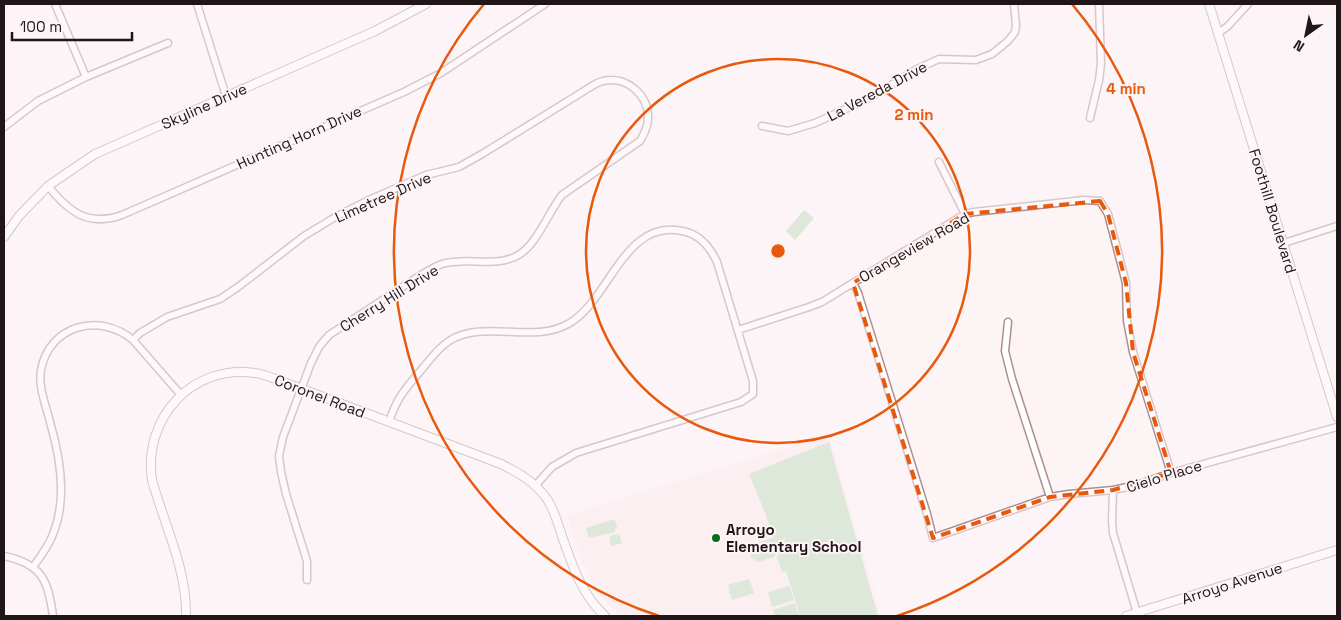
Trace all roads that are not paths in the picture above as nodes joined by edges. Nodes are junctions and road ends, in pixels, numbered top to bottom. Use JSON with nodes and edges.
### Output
{"nodes":[{"id":1,"x":55,"y":4,"type":"edge"},
{"id":2,"x":197,"y":4,"type":"edge"},
{"id":3,"x":426,"y":4,"type":"edge"},
{"id":4,"x":544,"y":4,"type":"edge"},
{"id":5,"x":1014,"y":4,"type":"edge"},
{"id":6,"x":1098,"y":4,"type":"edge"},
{"id":7,"x":1208,"y":4,"type":"edge"},
{"id":8,"x":1248,"y":4,"type":"edge"},
{"id":9,"x":1218,"y":32,"type":"junction"},
{"id":10,"x":168,"y":42,"type":"dead end"},
{"id":11,"x":86,"y":77,"type":"junction"},
{"id":12,"x":641,"y":94,"type":"joint"},
{"id":13,"x":226,"y":96,"type":"junction"},
{"id":14,"x":1090,"y":118,"type":"dead end"},
{"id":15,"x":4,"y":126,"type":"edge"},
{"id":16,"x":762,"y":126,"type":"dead end"},
{"id":17,"x":939,"y":162,"type":"dead end"},
{"id":18,"x":48,"y":186,"type":"junction"},
{"id":19,"x":965,"y":214,"type":"junction"},
{"id":20,"x":1337,"y":226,"type":"edge"},
{"id":21,"x":4,"y":237,"type":"edge"},
{"id":22,"x":1284,"y":243,"type":"junction"},
{"id":23,"x":854,"y":283,"type":"junction"},
{"id":24,"x":1008,"y":322,"type":"dead end"},
{"id":25,"x":738,"y":330,"type":"junction"},
{"id":26,"x":132,"y":340,"type":"junction"},
{"id":27,"x":300,"y":388,"type":"junction"},
{"id":28,"x":181,"y":395,"type":"junction"},
{"id":29,"x":1337,"y":418,"type":"edge"},
{"id":30,"x":389,"y":422,"type":"junction"},
{"id":31,"x":1337,"y":427,"type":"edge"},
{"id":32,"x":1171,"y":473,"type":"junction"},
{"id":33,"x":535,"y":486,"type":"junction"},
{"id":34,"x":1113,"y":490,"type":"junction"},
{"id":35,"x":1050,"y":498,"type":"junction"},
{"id":36,"x":1337,"y":550,"type":"edge"},
{"id":37,"x":4,"y":556,"type":"edge"},
{"id":38,"x":33,"y":567,"type":"junction"},
{"id":39,"x":306,"y":580,"type":"dead end"},
{"id":40,"x":1137,"y":613,"type":"junction"},
{"id":41,"x":53,"y":616,"type":"edge"},
{"id":42,"x":186,"y":616,"type":"edge"},
{"id":43,"x":605,"y":616,"type":"edge"},
{"id":44,"x":1126,"y":616,"type":"edge"}],
"edges":[{"from":1,"to":11,"type":"street"},
{"from":2,"to":13,"type":"street"},
{"from":3,"to":13,"type":"street","name":"Skyline Drive"},
{"from":4,"to":18,"type":"street","name":"Hunting Horn Drive"},
{"from":5,"to":16,"type":"street","name":"La Vereda Drive"},
{"from":6,"to":14,"type":"street"},
{"from":7,"to":9,"type":"street","name":"Foothill Boulevard"},
{"from":8,"to":9,"type":"street"},
{"from":9,"to":22,"type":"street","name":"Foothill Boulevard"},
{"from":10,"to":11,"type":"street"},
{"from":11,"to":15,"type":"street"},
{"from":12,"to":26,"type":"street","name":"Limetree Drive"},
{"from":12,"to":27,"type":"street","name":"Cherry Hill Drive"},
{"from":13,"to":18,"type":"street","name":"Skyline Drive"},
{"from":17,"to":19,"type":"street"},
{"from":18,"to":21,"type":"street","name":"Skyline Drive"},
{"from":19,"to":23,"type":"street","name":"Orangeview Road"},
{"from":19,"to":32,"type":"street","name":"Orangeview Road"},
{"from":20,"to":22,"type":"street"},
{"from":22,"to":29,"type":"street","name":"Foothill Boulevard"},
{"from":23,"to":25,"type":"street","name":"Orangeview Road"},
{"from":23,"to":35,"type":"street","name":"Cielo Place"},
{"from":24,"to":35,"type":"street"},
{"from":25,"to":30,"type":"street"},
{"from":25,"to":33,"type":"street"},
{"from":26,"to":28,"type":"street"},
{"from":26,"to":38,"type":"street"},
{"from":27,"to":28,"type":"street","name":"Coronel Road"},
{"from":27,"to":30,"type":"street","name":"Coronel Road"},
{"from":27,"to":39,"type":"street","name":"Cherry Hill Drive"},
{"from":28,"to":42,"type":"street","name":"Coronel Road"},
{"from":30,"to":33,"type":"street","name":"Coronel Road"},
{"from":31,"to":32,"type":"street","name":"Cielo Place"},
{"from":32,"to":34,"type":"street","name":"Cielo Place"},
{"from":33,"to":43,"type":"street","name":"Coronel Road"},
{"from":34,"to":35,"type":"street","name":"Cielo Place"},
{"from":34,"to":40,"type":"street"},
{"from":36,"to":40,"type":"street","name":"Arroyo Avenue"},
{"from":37,"to":38,"type":"street"},
{"from":38,"to":41,"type":"street"},
{"from":40,"to":44,"type":"street","name":"Arroyo Avenue"}]}
